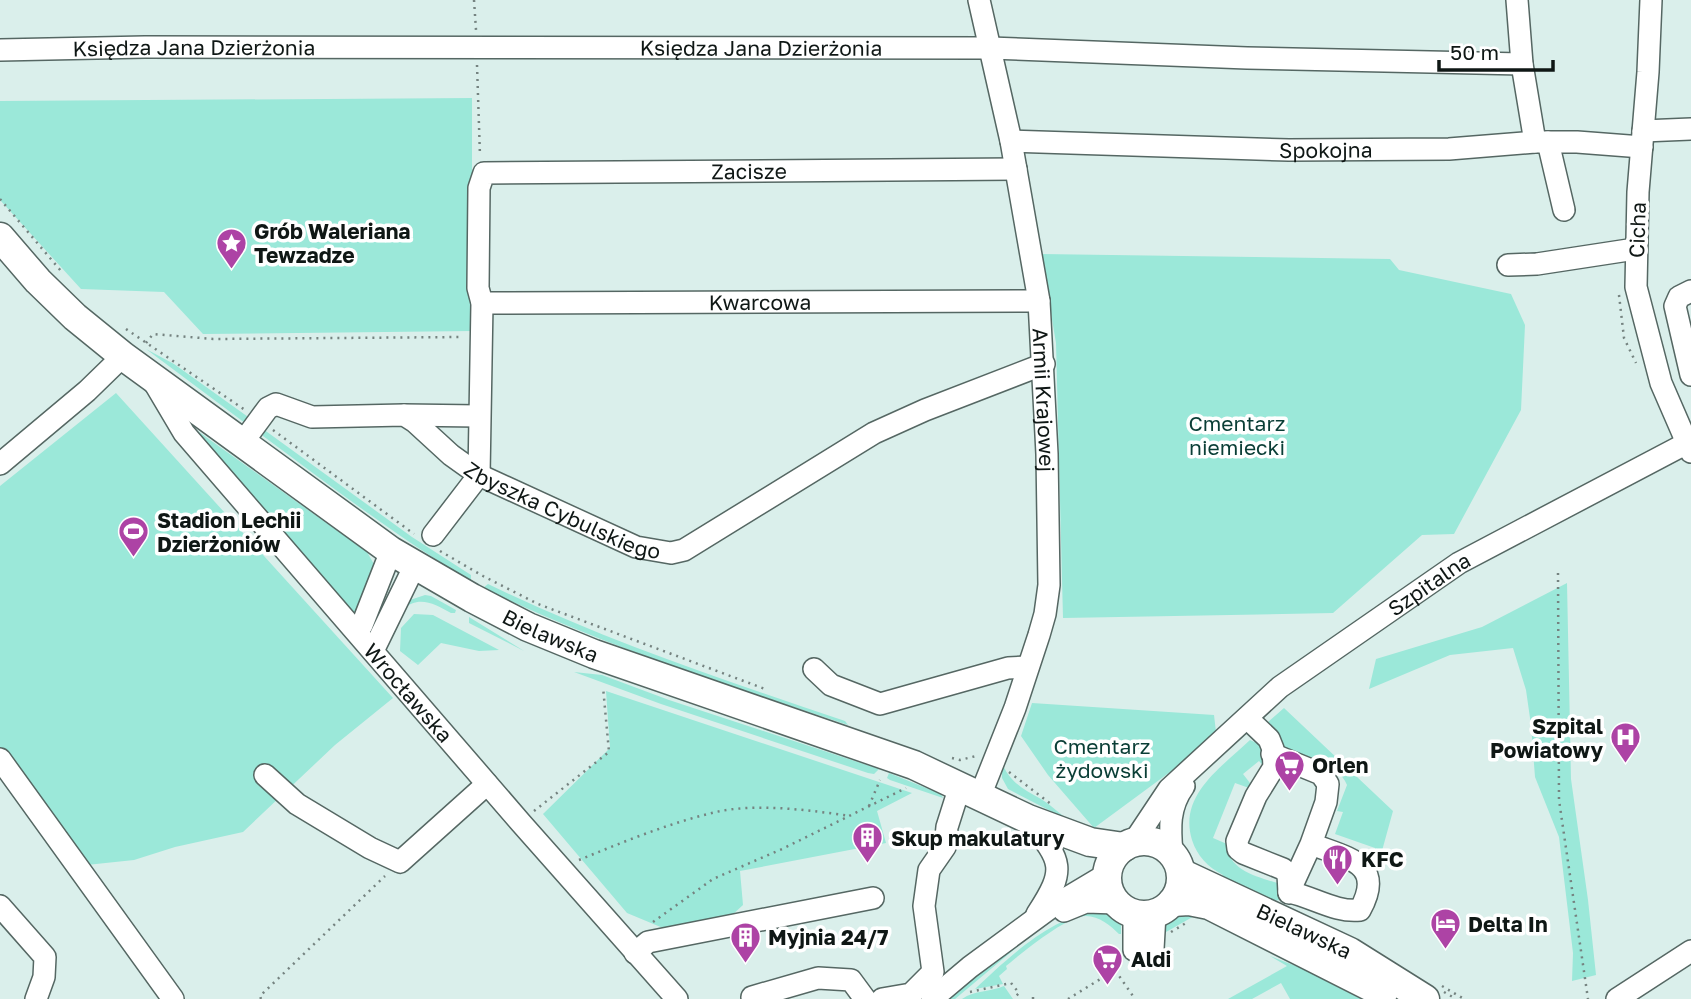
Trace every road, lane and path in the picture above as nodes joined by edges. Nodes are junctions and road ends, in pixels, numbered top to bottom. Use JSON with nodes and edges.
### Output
{"nodes":[{"id":1,"x":474,"y":0,"type":"edge"},
{"id":2,"x":979,"y":0,"type":"edge"},
{"id":3,"x":1517,"y":0,"type":"edge"},
{"id":4,"x":1651,"y":0,"type":"edge"},
{"id":5,"x":476,"y":48,"type":"junction"},
{"id":6,"x":990,"y":48,"type":"junction"},
{"id":7,"x":0,"y":50,"type":"edge"},
{"id":8,"x":1522,"y":64,"type":"junction"},
{"id":9,"x":1691,"y":130,"type":"edge"},
{"id":10,"x":1642,"y":139,"type":"junction"},
{"id":11,"x":1011,"y":141,"type":"junction"},
{"id":12,"x":1541,"y":142,"type":"junction"},
{"id":13,"x":1016,"y":169,"type":"junction"},
{"id":14,"x":484,"y":173,"type":"junction"},
{"id":15,"x":0,"y":199,"type":"edge"},
{"id":16,"x":1564,"y":210,"type":"dead end"},
{"id":17,"x":0,"y":237,"type":"edge"},
{"id":18,"x":1635,"y":249,"type":"junction"},
{"id":19,"x":1508,"y":265,"type":"dead end"},
{"id":20,"x":64,"y":275,"type":"dead end"},
{"id":21,"x":1623,"y":288,"type":"dead end"},
{"id":22,"x":1691,"y":291,"type":"edge"},
{"id":23,"x":1039,"y":301,"type":"junction"},
{"id":24,"x":482,"y":303,"type":"junction"},
{"id":25,"x":118,"y":323,"type":"dead end"},
{"id":26,"x":480,"y":337,"type":"junction"},
{"id":27,"x":134,"y":349,"type":"junction"},
{"id":28,"x":1044,"y":363,"type":"junction"},
{"id":29,"x":1641,"y":363,"type":"dead end"},
{"id":30,"x":1691,"y":374,"type":"edge"},
{"id":31,"x":151,"y":377,"type":"junction"},
{"id":32,"x":404,"y":415,"type":"junction"},
{"id":33,"x":479,"y":416,"type":"junction"},
{"id":34,"x":251,"y":431,"type":"junction"},
{"id":35,"x":1689,"y":447,"type":"edge"},
{"id":36,"x":0,"y":464,"type":"edge"},
{"id":37,"x":479,"y":475,"type":"junction"},
{"id":38,"x":427,"y":547,"type":"junction"},
{"id":39,"x":391,"y":551,"type":"junction"},
{"id":40,"x":1558,"y":573,"type":"dead end"},
{"id":41,"x":356,"y":631,"type":"junction"},
{"id":42,"x":373,"y":651,"type":"junction"},
{"id":43,"x":1028,"y":667,"type":"junction"},
{"id":44,"x":814,"y":669,"type":"dead end"},
{"id":45,"x":603,"y":687,"type":"dead end"},
{"id":46,"x":767,"y":690,"type":"dead end"},
{"id":47,"x":1247,"y":718,"type":"junction"},
{"id":48,"x":982,"y":751,"type":"dead end"},
{"id":49,"x":1272,"y":754,"type":"junction"},
{"id":50,"x":947,"y":757,"type":"dead end"},
{"id":51,"x":0,"y":759,"type":"edge"},
{"id":52,"x":1199,"y":763,"type":"junction"},
{"id":53,"x":265,"y":775,"type":"dead end"},
{"id":54,"x":880,"y":780,"type":"dead end"},
{"id":55,"x":487,"y":784,"type":"junction"},
{"id":56,"x":906,"y":788,"type":"dead end"},
{"id":57,"x":970,"y":791,"type":"junction"},
{"id":58,"x":869,"y":806,"type":"junction"},
{"id":59,"x":534,"y":811,"type":"dead end"},
{"id":60,"x":850,"y":816,"type":"junction"},
{"id":61,"x":1028,"y":819,"type":"junction"},
{"id":62,"x":1311,"y":844,"type":"junction"},
{"id":63,"x":1118,"y":858,"type":"junction"},
{"id":64,"x":577,"y":861,"type":"dead end"},
{"id":65,"x":400,"y":862,"type":"junction"},
{"id":66,"x":1176,"y":863,"type":"junction"},
{"id":67,"x":1289,"y":892,"type":"junction"},
{"id":68,"x":873,"y":898,"type":"dead end"},
{"id":69,"x":0,"y":906,"type":"edge"},
{"id":70,"x":1156,"y":915,"type":"junction"},
{"id":71,"x":1277,"y":918,"type":"junction"},
{"id":72,"x":1030,"y":924,"type":"junction"},
{"id":73,"x":649,"y":926,"type":"dead end"},
{"id":74,"x":1144,"y":950,"type":"dead end"},
{"id":75,"x":1691,"y":951,"type":"edge"},
{"id":76,"x":635,"y":953,"type":"junction"},
{"id":77,"x":1364,"y":971,"type":"junction"},
{"id":78,"x":977,"y":983,"type":"dead end"},
{"id":79,"x":752,"y":997,"type":"dead end"},
{"id":80,"x":1015,"y":997,"type":"dead end"},
{"id":81,"x":1413,"y":998,"type":"edge"},
{"id":82,"x":36,"y":999,"type":"edge"},
{"id":83,"x":173,"y":999,"type":"edge"},
{"id":84,"x":261,"y":999,"type":"edge"},
{"id":85,"x":677,"y":999,"type":"edge"},
{"id":86,"x":865,"y":999,"type":"edge"},
{"id":87,"x":882,"y":999,"type":"edge"},
{"id":88,"x":932,"y":999,"type":"edge"},
{"id":89,"x":1068,"y":999,"type":"edge"},
{"id":90,"x":1135,"y":999,"type":"edge"},
{"id":91,"x":1588,"y":999,"type":"edge"},
{"id":92,"x":1616,"y":999,"type":"edge"}],
"edges":[{"from":1,"to":5,"type":"path"},
{"from":2,"to":6,"type":"street","name":"Armii Krajowej"},
{"from":3,"to":8,"type":"street"},
{"from":4,"to":10,"type":"street","name":"Cicha"},
{"from":5,"to":6,"type":"street","name":"Księdza Jana Dzierżonia"},
{"from":5,"to":7,"type":"street","name":"Księdza Jana Dzierżonia"},
{"from":5,"to":14,"type":"path"},
{"from":6,"to":8,"type":"street","name":"Księdza Jana Dzierżonia"},
{"from":6,"to":11,"type":"street","name":"Armii Krajowej"},
{"from":8,"to":12,"type":"street"},
{"from":9,"to":10,"type":"street","name":"Spokojna"},
{"from":10,"to":12,"type":"street","name":"Spokojna"},
{"from":10,"to":18,"type":"street","name":"Cicha"},
{"from":11,"to":12,"type":"street","name":"Spokojna"},
{"from":11,"to":13,"type":"street","name":"Armii Krajowej"},
{"from":12,"to":16,"type":"street"},
{"from":13,"to":14,"type":"street","name":"Zacisze"},
{"from":13,"to":23,"type":"street","name":"Armii Krajowej"},
{"from":14,"to":24,"type":"street"},
{"from":15,"to":20,"type":"path"},
{"from":17,"to":27,"type":"main road"},
{"from":18,"to":19,"type":"street"},
{"from":18,"to":35,"type":"street","name":"Cicha"},
{"from":21,"to":29,"type":"path"},
{"from":22,"to":30,"type":"street"},
{"from":23,"to":24,"type":"street","name":"Kwarcowa"},
{"from":23,"to":28,"type":"street","name":"Armii Krajowej"},
{"from":24,"to":26,"type":"street"},
{"from":25,"to":27,"type":"path"},
{"from":26,"to":27,"type":"path"},
{"from":26,"to":33,"type":"street"},
{"from":27,"to":31,"type":"main road","name":"Bielawska"},
{"from":27,"to":34,"type":"path"},
{"from":27,"to":36,"type":"street"},
{"from":28,"to":37,"type":"street","name":"Zbyszka Cybulskiego"},
{"from":28,"to":43,"type":"street","name":"Armii Krajowej"},
{"from":31,"to":34,"type":"main road","name":"Bielawska"},
{"from":31,"to":41,"type":"street","name":"Wrocławska"},
{"from":32,"to":33,"type":"street"},
{"from":32,"to":34,"type":"street"},
{"from":32,"to":37,"type":"street","name":"Zbyszka Cybulskiego"},
{"from":33,"to":37,"type":"street"},
{"from":34,"to":38,"type":"path"},
{"from":34,"to":39,"type":"main road","name":"Bielawska"},
{"from":35,"to":47,"type":"street","name":"Szpitalna"},
{"from":37,"to":38,"type":"street"},
{"from":38,"to":39,"type":"main road","name":"Bielawska"},
{"from":38,"to":42,"type":"street"},
{"from":38,"to":46,"type":"path"},
{"from":38,"to":57,"type":"main road","name":"Bielawska"},
{"from":39,"to":41,"type":"street"},
{"from":40,"to":91,"type":"path"},
{"from":41,"to":42,"type":"street","name":"Wrocławska"},
{"from":42,"to":55,"type":"street","name":"Wrocławska"},
{"from":43,"to":44,"type":"street"},
{"from":43,"to":57,"type":"street","name":"Armii Krajowej"},
{"from":45,"to":59,"type":"path"},
{"from":47,"to":49,"type":"street"},
{"from":47,"to":52,"type":"street","name":"Szpitalna"},
{"from":48,"to":50,"type":"path"},
{"from":49,"to":62,"type":"street"},
{"from":49,"to":67,"type":"street"},
{"from":51,"to":83,"type":"street"},
{"from":52,"to":63,"type":"street","name":"Szpitalna"},
{"from":52,"to":66,"type":"street","name":"Szpitalna"},
{"from":53,"to":65,"type":"street"},
{"from":54,"to":58,"type":"path"},
{"from":55,"to":65,"type":"street"},
{"from":55,"to":76,"type":"street","name":"Wrocławska"},
{"from":56,"to":58,"type":"path"},
{"from":57,"to":61,"type":"main road","name":"Bielawska"},
{"from":57,"to":87,"type":"street","name":"Armii Krajowej"},
{"from":58,"to":60,"type":"path"},
{"from":60,"to":64,"type":"path"},
{"from":60,"to":73,"type":"path"},
{"from":61,"to":63,"type":"main road","name":"Bielawska"},
{"from":61,"to":72,"type":"street"},
{"from":62,"to":67,"type":"street"},
{"from":62,"to":67,"type":"street"},
{"from":63,"to":66,"type":"main road"},
{"from":63,"to":70,"type":"main road"},
{"from":63,"to":72,"type":"street"},
{"from":65,"to":84,"type":"path"},
{"from":66,"to":70,"type":"main road"},
{"from":66,"to":71,"type":"main road","name":"Bielawska"},
{"from":67,"to":71,"type":"street"},
{"from":68,"to":76,"type":"street"},
{"from":69,"to":82,"type":"street"},
{"from":70,"to":72,"type":"street"},
{"from":70,"to":74,"type":"street"},
{"from":70,"to":77,"type":"main road","name":"Bielawska"},
{"from":71,"to":77,"type":"main road","name":"Bielawska"},
{"from":72,"to":88,"type":"street"},
{"from":75,"to":92,"type":"street"},
{"from":76,"to":85,"type":"street","name":"Wrocławska"},
{"from":77,"to":81,"type":"main road","name":"Bielawska"},
{"from":78,"to":80,"type":"path"},
{"from":79,"to":86,"type":"street"},
{"from":89,"to":90,"type":"path"}]}
